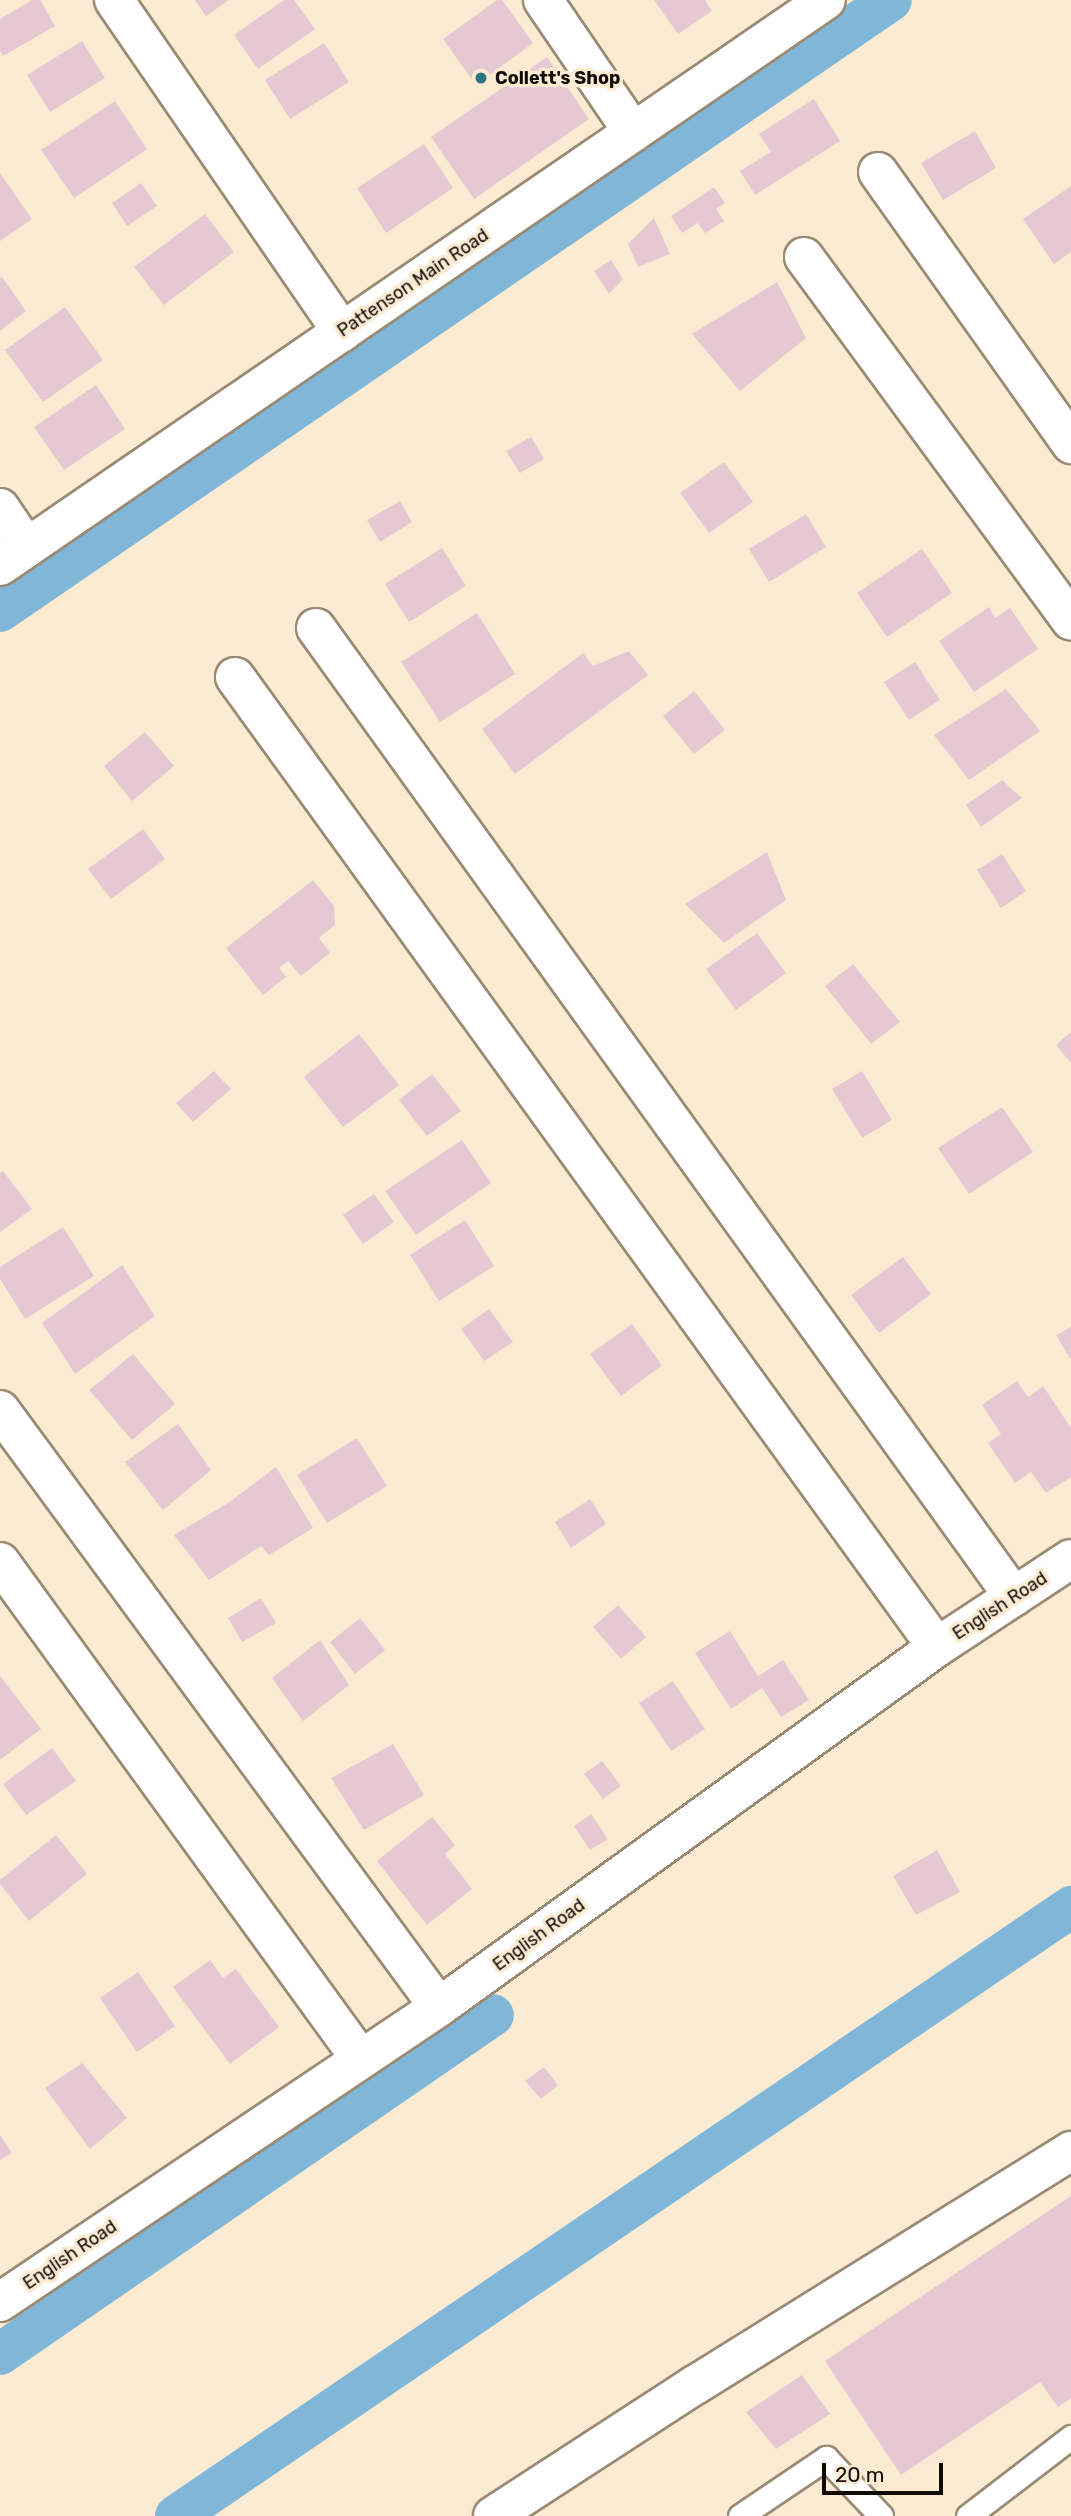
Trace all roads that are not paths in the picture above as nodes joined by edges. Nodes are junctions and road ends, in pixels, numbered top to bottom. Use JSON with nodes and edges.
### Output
{"nodes":[{"id":1,"x":114,"y":0,"type":"edge"},
{"id":2,"x":543,"y":0,"type":"edge"},
{"id":3,"x":826,"y":0,"type":"edge"},
{"id":4,"x":633,"y":132,"type":"junction"},
{"id":5,"x":878,"y":172,"type":"dead end"},
{"id":6,"x":804,"y":257,"type":"dead end"},
{"id":7,"x":342,"y":332,"type":"junction"},
{"id":8,"x":1071,"y":444,"type":"edge"},
{"id":9,"x":0,"y":508,"type":"edge"},
{"id":10,"x":13,"y":557,"type":"edge"},
{"id":11,"x":1071,"y":621,"type":"edge"},
{"id":12,"x":316,"y":628,"type":"dead end"},
{"id":13,"x":235,"y":677,"type":"dead end"},
{"id":14,"x":0,"y":1410,"type":"edge"},
{"id":15,"x":1071,"y":1559,"type":"edge"},
{"id":16,"x":0,"y":1562,"type":"edge"},
{"id":17,"x":1014,"y":1597,"type":"junction"},
{"id":18,"x":937,"y":1647,"type":"junction"},
{"id":19,"x":439,"y":2007,"type":"junction"},
{"id":20,"x":360,"y":2058,"type":"junction"},
{"id":21,"x":1071,"y":2151,"type":"edge"},
{"id":22,"x":0,"y":2302,"type":"edge"},
{"id":23,"x":1071,"y":2437,"type":"edge"},
{"id":24,"x":493,"y":2516,"type":"edge"},
{"id":25,"x":740,"y":2516,"type":"edge"},
{"id":26,"x":881,"y":2516,"type":"edge"},
{"id":27,"x":968,"y":2516,"type":"edge"}],
"edges":[{"from":1,"to":7,"type":"street"},
{"from":2,"to":4,"type":"street"},
{"from":3,"to":4,"type":"street","name":"Pattenson Main Road"},
{"from":4,"to":7,"type":"street","name":"Pattenson Main Road"},
{"from":5,"to":8,"type":"street"},
{"from":6,"to":11,"type":"street"},
{"from":7,"to":10,"type":"street","name":"Pattenson Main Road"},
{"from":9,"to":10,"type":"street"},
{"from":12,"to":17,"type":"street"},
{"from":13,"to":18,"type":"street"},
{"from":14,"to":19,"type":"street"},
{"from":15,"to":17,"type":"street","name":"English Road"},
{"from":16,"to":20,"type":"street"},
{"from":17,"to":18,"type":"street","name":"English Road"},
{"from":18,"to":19,"type":"street","name":"English Road"},
{"from":19,"to":20,"type":"street","name":"English Road"},
{"from":20,"to":22,"type":"street","name":"English Road"},
{"from":21,"to":24,"type":"street"},
{"from":23,"to":27,"type":"lane"},
{"from":25,"to":26,"type":"lane"}]}
